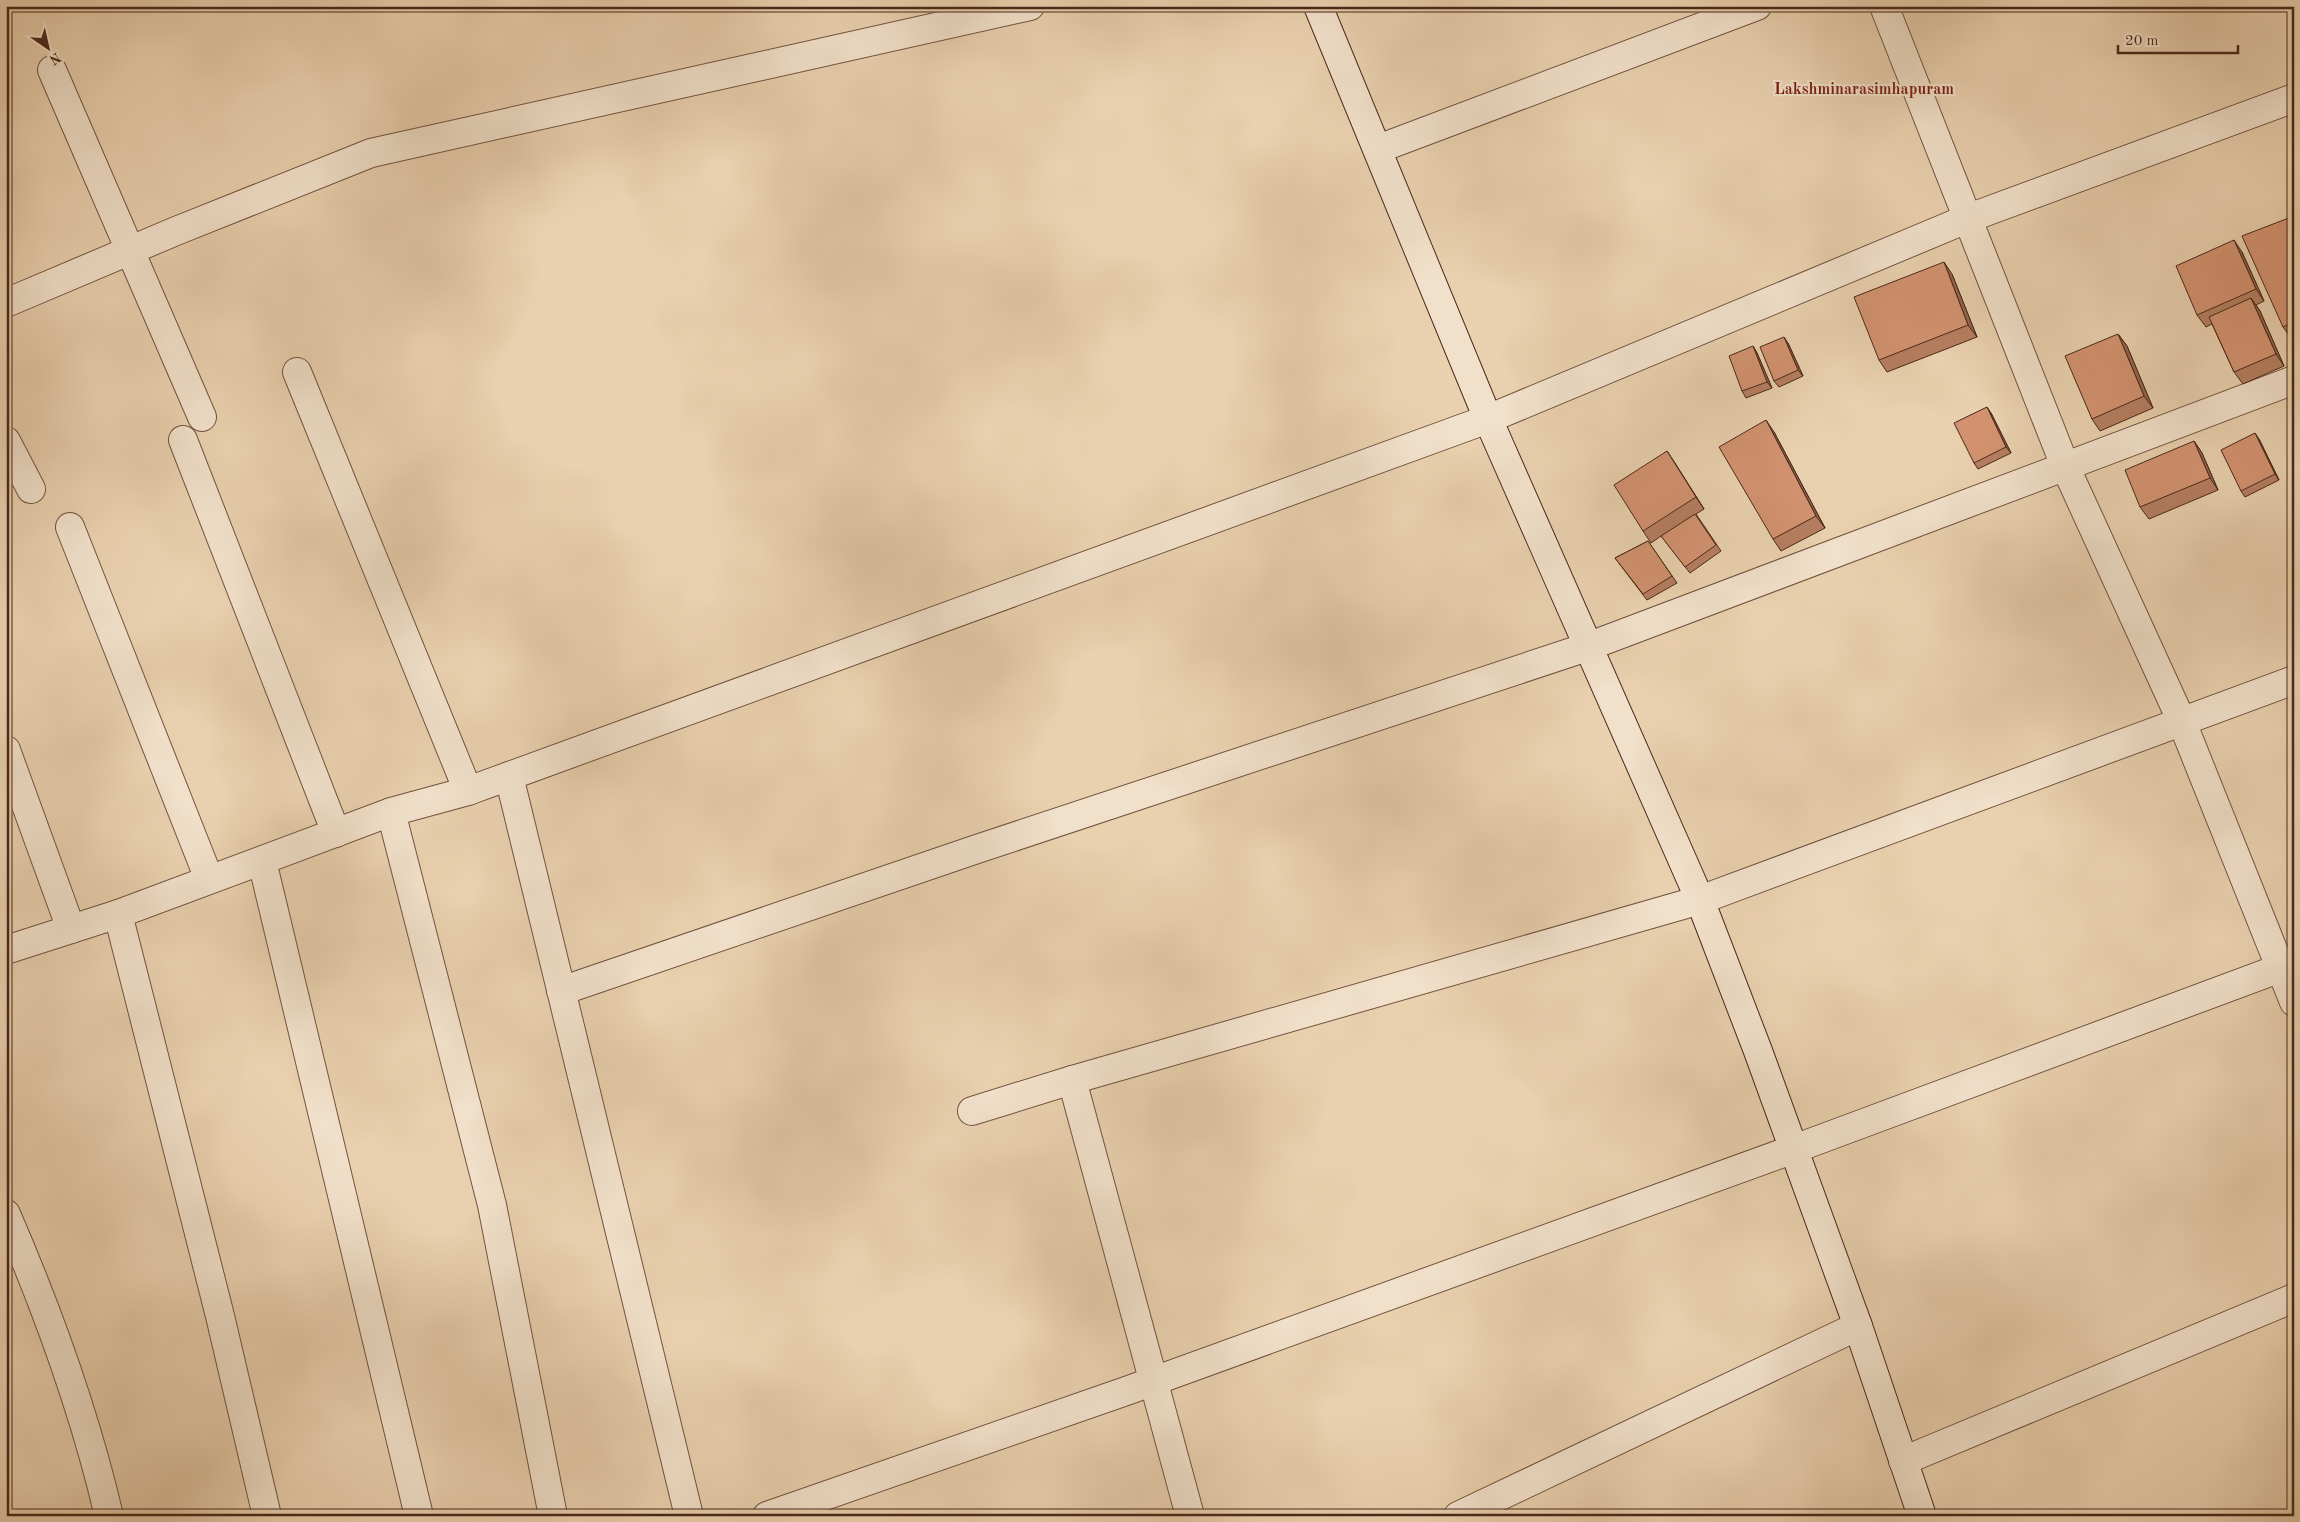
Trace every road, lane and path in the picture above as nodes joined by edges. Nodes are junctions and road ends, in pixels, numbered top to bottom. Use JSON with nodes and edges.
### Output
{"nodes":[{"id":1,"x":1030,"y":6,"type":"edge"},
{"id":2,"x":1318,"y":6,"type":"edge"},
{"id":3,"x":1757,"y":6,"type":"edge"},
{"id":4,"x":1884,"y":6,"type":"edge"},
{"id":5,"x":52,"y":70,"type":"dead end"},
{"id":6,"x":2294,"y":98,"type":"edge"},
{"id":7,"x":1378,"y":149,"type":"junction"},
{"id":8,"x":1969,"y":218,"type":"junction"},
{"id":9,"x":130,"y":250,"type":"junction"},
{"id":10,"x":6,"y":303,"type":"edge"},
{"id":11,"x":297,"y":372,"type":"dead end"},
{"id":12,"x":2294,"y":380,"type":"edge"},
{"id":13,"x":202,"y":417,"type":"dead end"},
{"id":14,"x":1488,"y":419,"type":"junction"},
{"id":15,"x":183,"y":440,"type":"dead end"},
{"id":16,"x":6,"y":441,"type":"edge"},
{"id":17,"x":2066,"y":466,"type":"junction"},
{"id":18,"x":31,"y":489,"type":"dead end"},
{"id":19,"x":70,"y":526,"type":"dead end"},
{"id":20,"x":1587,"y":647,"type":"junction"},
{"id":21,"x":2294,"y":680,"type":"edge"},
{"id":22,"x":2182,"y":722,"type":"junction"},
{"id":23,"x":6,"y":750,"type":"edge"},
{"id":24,"x":509,"y":776,"type":"junction"},
{"id":25,"x":468,"y":791,"type":"junction"},
{"id":26,"x":391,"y":812,"type":"junction"},
{"id":27,"x":336,"y":833,"type":"junction"},
{"id":28,"x":262,"y":861,"type":"junction"},
{"id":29,"x":209,"y":879,"type":"junction"},
{"id":30,"x":1700,"y":900,"type":"junction"},
{"id":31,"x":118,"y":914,"type":"junction"},
{"id":32,"x":71,"y":929,"type":"junction"},
{"id":33,"x":6,"y":950,"type":"edge"},
{"id":34,"x":2287,"y":966,"type":"edge"},
{"id":35,"x":561,"y":991,"type":"junction"},
{"id":36,"x":2294,"y":1002,"type":"edge"},
{"id":37,"x":1072,"y":1080,"type":"junction"},
{"id":38,"x":972,"y":1111,"type":"dead end"},
{"id":39,"x":1794,"y":1149,"type":"junction"},
{"id":40,"x":6,"y":1214,"type":"edge"},
{"id":41,"x":2294,"y":1298,"type":"edge"},
{"id":42,"x":1858,"y":1326,"type":"junction"},
{"id":43,"x":1153,"y":1381,"type":"junction"},
{"id":44,"x":1903,"y":1461,"type":"junction"},
{"id":45,"x":109,"y":1516,"type":"edge"},
{"id":46,"x":268,"y":1516,"type":"edge"},
{"id":47,"x":419,"y":1516,"type":"edge"},
{"id":48,"x":553,"y":1516,"type":"edge"},
{"id":49,"x":689,"y":1516,"type":"edge"},
{"id":50,"x":767,"y":1516,"type":"edge"},
{"id":51,"x":1190,"y":1516,"type":"edge"},
{"id":52,"x":1458,"y":1516,"type":"edge"},
{"id":53,"x":1922,"y":1516,"type":"edge"}],
"edges":[{"from":1,"to":9,"type":"street"},
{"from":2,"to":7,"type":"street"},
{"from":3,"to":7,"type":"street"},
{"from":4,"to":8,"type":"street"},
{"from":5,"to":9,"type":"street"},
{"from":6,"to":8,"type":"street"},
{"from":7,"to":14,"type":"street"},
{"from":8,"to":14,"type":"street"},
{"from":8,"to":17,"type":"street"},
{"from":9,"to":10,"type":"street"},
{"from":9,"to":13,"type":"street"},
{"from":11,"to":25,"type":"street"},
{"from":12,"to":17,"type":"street"},
{"from":14,"to":20,"type":"street"},
{"from":14,"to":24,"type":"street"},
{"from":15,"to":27,"type":"street"},
{"from":16,"to":18,"type":"street"},
{"from":17,"to":20,"type":"street"},
{"from":17,"to":22,"type":"street"},
{"from":19,"to":29,"type":"street"},
{"from":20,"to":30,"type":"street"},
{"from":20,"to":35,"type":"street"},
{"from":21,"to":22,"type":"street"},
{"from":22,"to":30,"type":"street"},
{"from":22,"to":34,"type":"street"},
{"from":23,"to":32,"type":"street"},
{"from":24,"to":25,"type":"street"},
{"from":24,"to":35,"type":"street"},
{"from":25,"to":26,"type":"street"},
{"from":26,"to":27,"type":"street"},
{"from":26,"to":48,"type":"street"},
{"from":27,"to":28,"type":"street"},
{"from":28,"to":29,"type":"street"},
{"from":28,"to":47,"type":"street"},
{"from":29,"to":31,"type":"street"},
{"from":30,"to":37,"type":"street"},
{"from":30,"to":39,"type":"street"},
{"from":31,"to":32,"type":"street"},
{"from":31,"to":46,"type":"street"},
{"from":32,"to":33,"type":"street"},
{"from":34,"to":36,"type":"street"},
{"from":34,"to":39,"type":"street"},
{"from":35,"to":49,"type":"street"},
{"from":37,"to":38,"type":"street"},
{"from":37,"to":43,"type":"street"},
{"from":39,"to":42,"type":"street"},
{"from":39,"to":43,"type":"street"},
{"from":40,"to":45,"type":"street"},
{"from":41,"to":44,"type":"street"},
{"from":42,"to":44,"type":"street"},
{"from":42,"to":52,"type":"street"},
{"from":43,"to":50,"type":"street"},
{"from":43,"to":51,"type":"street"},
{"from":44,"to":53,"type":"street"}]}
